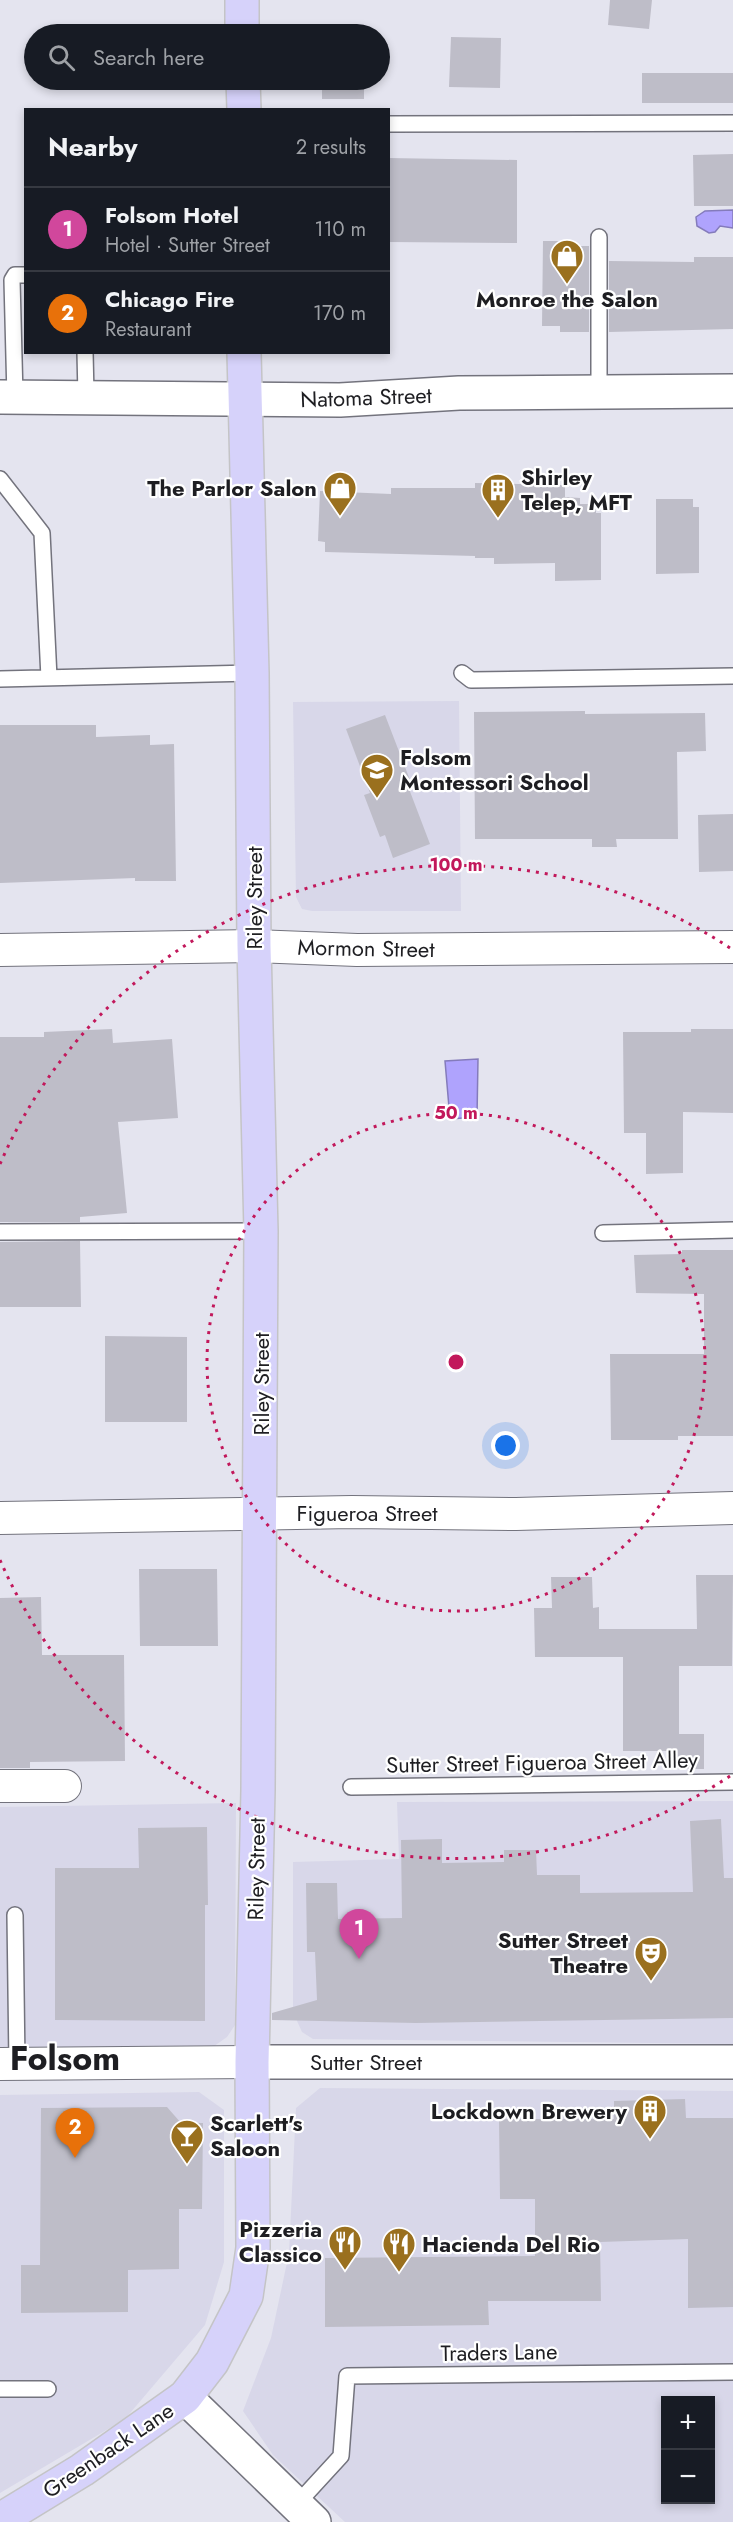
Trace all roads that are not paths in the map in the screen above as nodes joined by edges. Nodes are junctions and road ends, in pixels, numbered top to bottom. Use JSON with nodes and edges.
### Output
{"nodes":[{"id":1,"x":242,"y":0,"type":"edge"},
{"id":2,"x":242,"y":24,"type":"edge"},
{"id":3,"x":243,"y":90,"type":"edge"},
{"id":4,"x":244,"y":108,"type":"edge"},
{"id":5,"x":733,"y":123,"type":"edge"},
{"id":6,"x":390,"y":124,"type":"edge"},
{"id":7,"x":599,"y":237,"type":"dead end"},
{"id":8,"x":24,"y":274,"type":"edge"},
{"id":9,"x":85,"y":354,"type":"edge"},
{"id":10,"x":244,"y":354,"type":"edge"},
{"id":11,"x":733,"y":391,"type":"edge"},
{"id":12,"x":599,"y":392,"type":"junction"},
{"id":13,"x":86,"y":396,"type":"junction"},
{"id":14,"x":7,"y":397,"type":"edge"},
{"id":15,"x":244,"y":400,"type":"junction"},
{"id":16,"x":0,"y":479,"type":"edge"},
{"id":17,"x":252,"y":673,"type":"junction"},
{"id":18,"x":462,"y":674,"type":"dead end"},
{"id":19,"x":733,"y":676,"type":"edge"},
{"id":20,"x":49,"y":678,"type":"junction"},
{"id":21,"x":0,"y":679,"type":"edge"},
{"id":22,"x":254,"y":946,"type":"junction"},
{"id":23,"x":733,"y":947,"type":"edge"},
{"id":24,"x":0,"y":950,"type":"edge"},
{"id":25,"x":733,"y":1230,"type":"edge"},
{"id":26,"x":261,"y":1231,"type":"junction"},
{"id":27,"x":0,"y":1232,"type":"edge"},
{"id":28,"x":603,"y":1233,"type":"dead end"},
{"id":29,"x":733,"y":1508,"type":"edge"},
{"id":30,"x":260,"y":1514,"type":"junction"},
{"id":31,"x":0,"y":1518,"type":"edge"},
{"id":32,"x":733,"y":1782,"type":"edge"},
{"id":33,"x":0,"y":1786,"type":"edge"},
{"id":34,"x":65,"y":1786,"type":"dead end"},
{"id":35,"x":351,"y":1787,"type":"dead end"},
{"id":36,"x":15,"y":1915,"type":"dead end"},
{"id":37,"x":252,"y":2062,"type":"junction"},
{"id":38,"x":733,"y":2062,"type":"edge"},
{"id":39,"x":9,"y":2064,"type":"edge"},
{"id":40,"x":733,"y":2372,"type":"edge"},
{"id":41,"x":0,"y":2389,"type":"edge"},
{"id":42,"x":48,"y":2390,"type":"dead end"},
{"id":43,"x":185,"y":2397,"type":"junction"},
{"id":44,"x":305,"y":2513,"type":"edge"},
{"id":45,"x":0,"y":2520,"type":"edge"}],
"edges":[{"from":1,"to":2,"type":"main road"},
{"from":3,"to":4,"type":"main road"},
{"from":5,"to":6,"type":"lane"},
{"from":7,"to":12,"type":"lane"},
{"from":8,"to":14,"type":"lane"},
{"from":9,"to":13,"type":"lane"},
{"from":10,"to":15,"type":"main road","name":"Riley Street"},
{"from":11,"to":12,"type":"street","name":"Natoma Street"},
{"from":12,"to":15,"type":"street","name":"Natoma Street"},
{"from":13,"to":14,"type":"street","name":"Natoma Street"},
{"from":13,"to":15,"type":"street","name":"Natoma Street"},
{"from":15,"to":17,"type":"main road","name":"Riley Street"},
{"from":16,"to":20,"type":"lane"},
{"from":17,"to":20,"type":"lane"},
{"from":17,"to":22,"type":"main road","name":"Riley Street"},
{"from":18,"to":19,"type":"lane"},
{"from":20,"to":21,"type":"lane"},
{"from":22,"to":23,"type":"street","name":"Mormon Street"},
{"from":22,"to":24,"type":"street","name":"Mormon Street"},
{"from":22,"to":26,"type":"main road","name":"Riley Street"},
{"from":25,"to":28,"type":"lane"},
{"from":26,"to":27,"type":"lane"},
{"from":26,"to":30,"type":"main road","name":"Riley Street"},
{"from":29,"to":30,"type":"street","name":"Figueroa Street"},
{"from":30,"to":31,"type":"street","name":"Figueroa Street"},
{"from":30,"to":37,"type":"main road","name":"Riley Street"},
{"from":32,"to":35,"type":"lane","name":"Sutter Street Figueroa Street Alley"},
{"from":33,"to":34,"type":"street"},
{"from":36,"to":39,"type":"lane"},
{"from":37,"to":38,"type":"street","name":"Sutter Street"},
{"from":37,"to":39,"type":"street","name":"Sutter Street"},
{"from":37,"to":43,"type":"main road","name":"Riley Street"},
{"from":40,"to":44,"type":"lane","name":"Traders Lane"},
{"from":41,"to":42,"type":"lane"},
{"from":43,"to":44,"type":"street"},
{"from":43,"to":45,"type":"main road","name":"Greenback Lane"}]}
